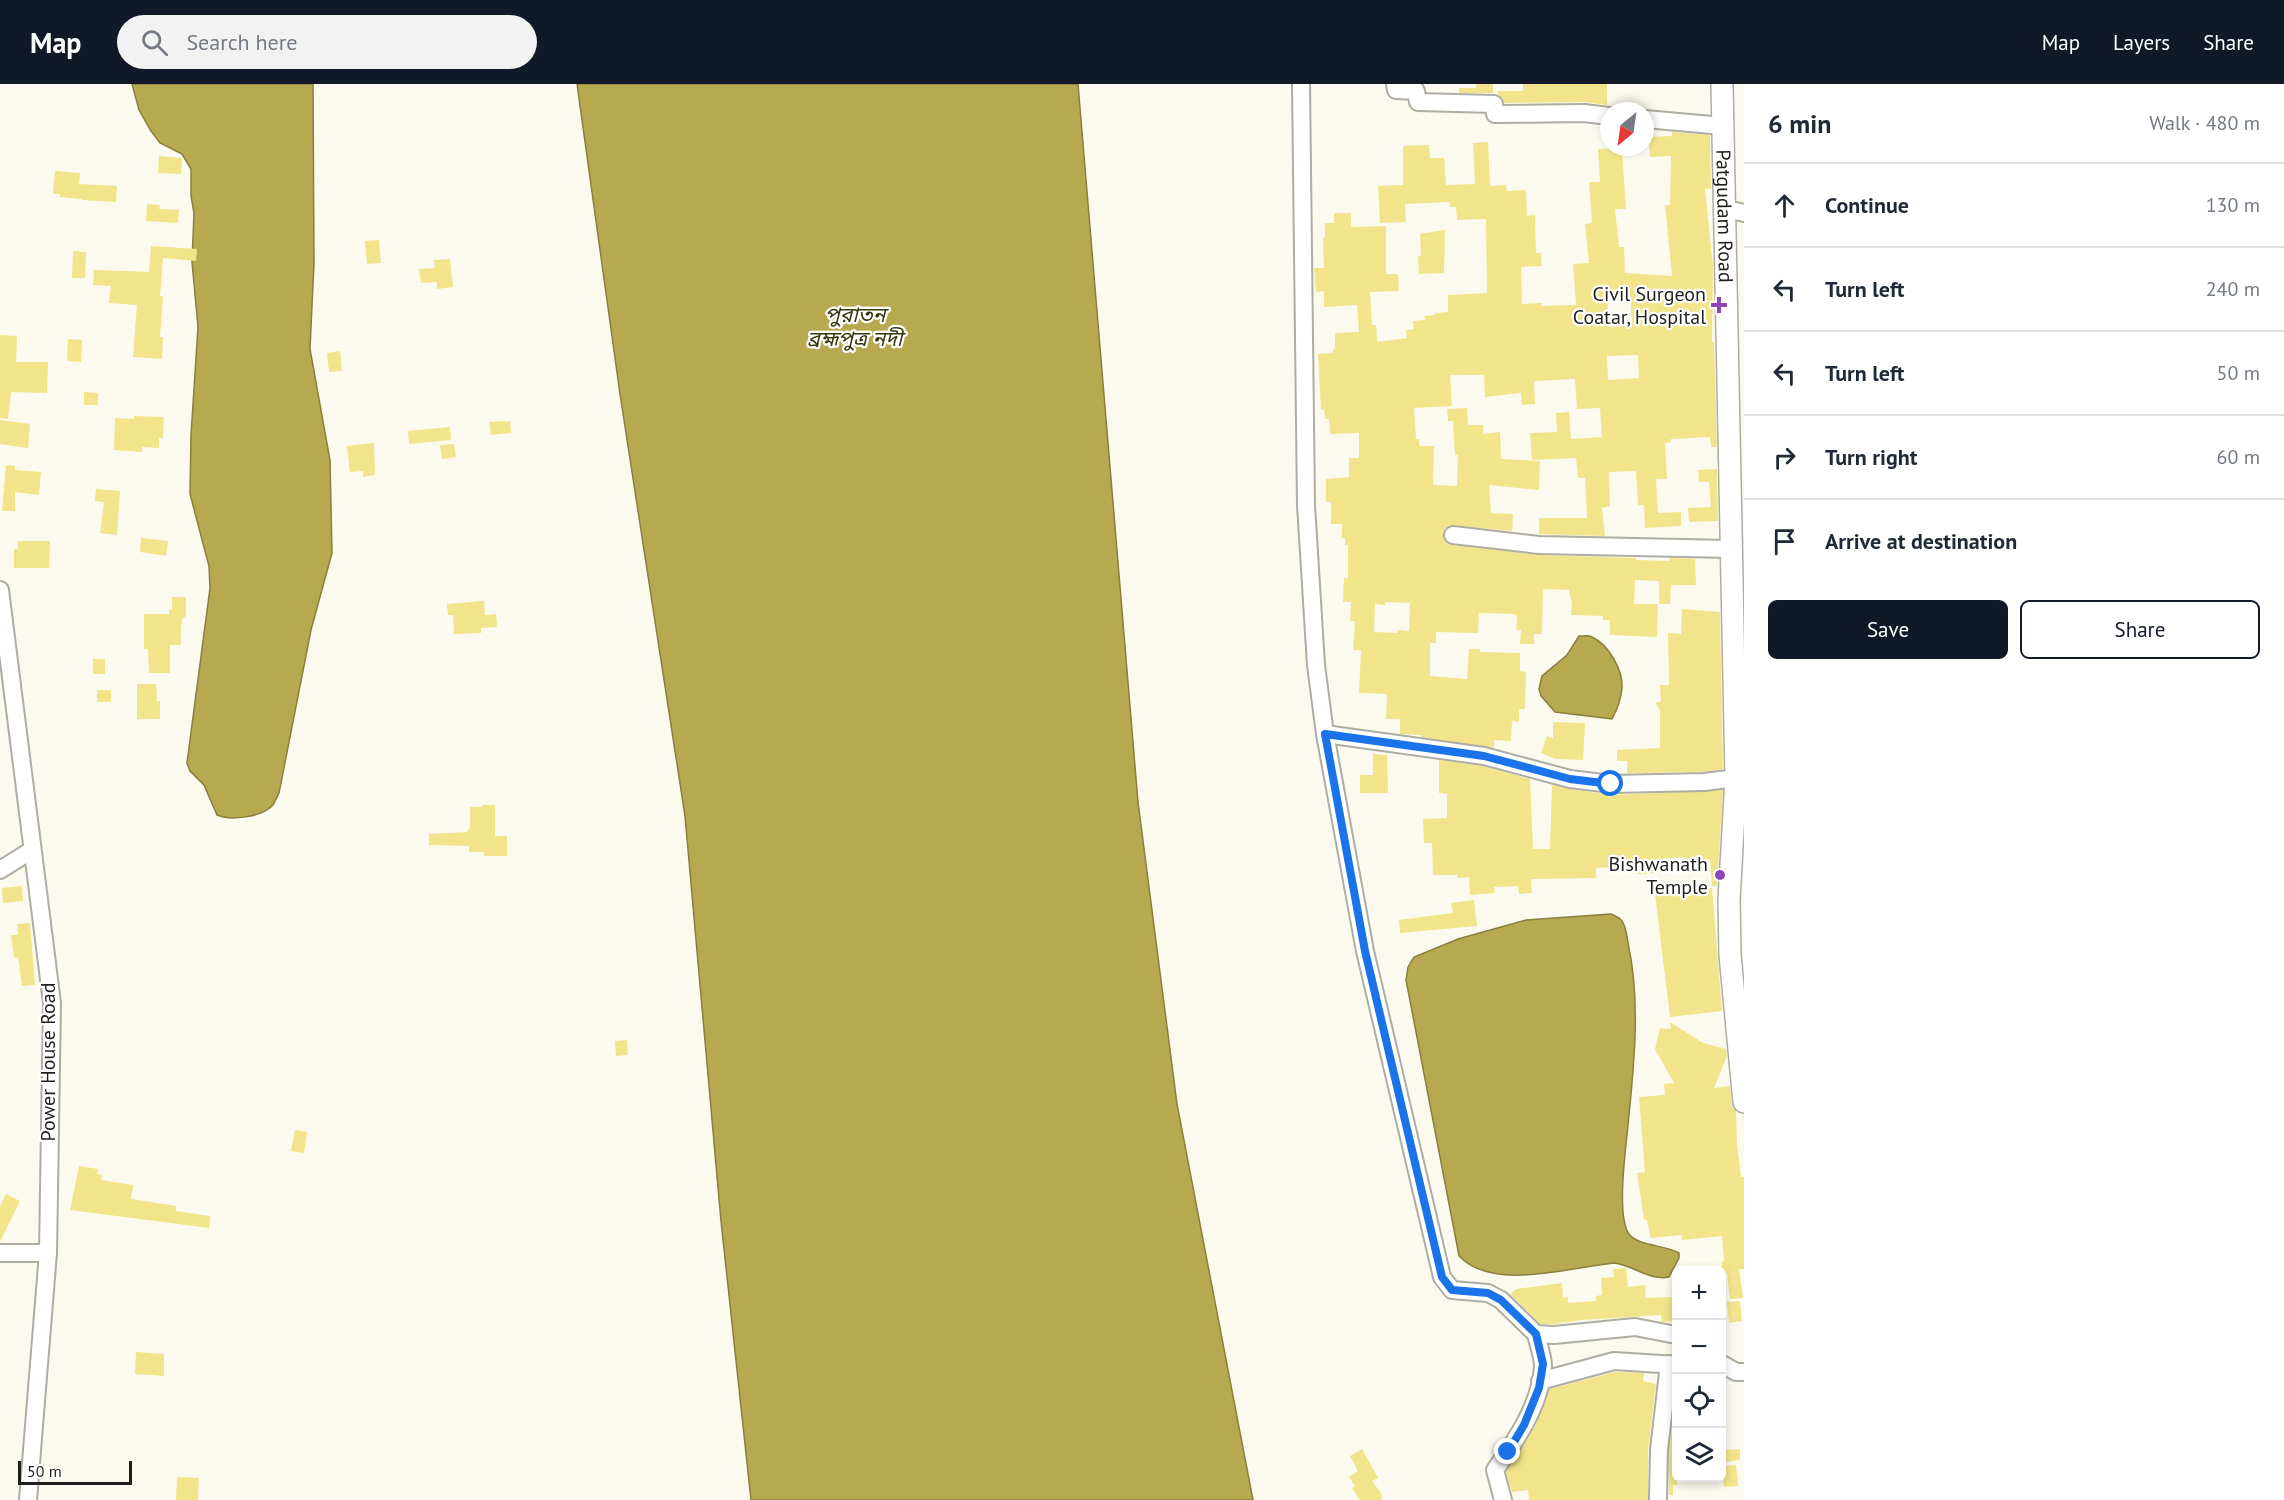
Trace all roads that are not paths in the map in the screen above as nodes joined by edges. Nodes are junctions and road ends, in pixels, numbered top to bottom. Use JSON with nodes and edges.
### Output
{"nodes":[{"id":1,"x":1301,"y":84,"type":"edge"},
{"id":2,"x":1395,"y":84,"type":"edge"},
{"id":3,"x":1722,"y":84,"type":"edge"},
{"id":4,"x":1600,"y":115,"type":"edge"},
{"id":5,"x":1654,"y":120,"type":"edge"},
{"id":6,"x":1723,"y":126,"type":"junction"},
{"id":7,"x":1735,"y":211,"type":"edge"},
{"id":8,"x":1453,"y":535,"type":"dead end"},
{"id":9,"x":1730,"y":549,"type":"junction"},
{"id":10,"x":0,"y":590,"type":"edge"},
{"id":11,"x":1325,"y":734,"type":"junction"},
{"id":12,"x":1738,"y":794,"type":"edge"},
{"id":13,"x":32,"y":850,"type":"junction"},
{"id":14,"x":1738,"y":854,"type":"edge"},
{"id":15,"x":0,"y":870,"type":"edge"},
{"id":16,"x":1744,"y":1102,"type":"edge"},
{"id":17,"x":0,"y":1253,"type":"edge"},
{"id":18,"x":48,"y":1253,"type":"junction"},
{"id":19,"x":1536,"y":1334,"type":"junction"},
{"id":20,"x":1672,"y":1334,"type":"edge"},
{"id":21,"x":1672,"y":1365,"type":"edge"},
{"id":22,"x":1672,"y":1371,"type":"edge"},
{"id":23,"x":1540,"y":1382,"type":"junction"},
{"id":24,"x":28,"y":1500,"type":"edge"},
{"id":25,"x":1503,"y":1500,"type":"edge"},
{"id":26,"x":1658,"y":1500,"type":"edge"}],
"edges":[{"from":1,"to":11,"type":"street"},
{"from":2,"to":4,"type":"street"},
{"from":3,"to":6,"type":"main road","name":"Patgudam Road"},
{"from":5,"to":6,"type":"street"},
{"from":6,"to":7,"type":"main road","name":"Patgudam Road"},
{"from":7,"to":9,"type":"main road","name":"Patgudam Road"},
{"from":8,"to":9,"type":"street"},
{"from":9,"to":12,"type":"main road","name":"Patgudam Road"},
{"from":10,"to":13,"type":"street","name":"Power House Road"},
{"from":11,"to":12,"type":"street"},
{"from":11,"to":19,"type":"street"},
{"from":12,"to":14,"type":"main road","name":"Patgudam Road"},
{"from":13,"to":15,"type":"street"},
{"from":13,"to":18,"type":"street","name":"Power House Road"},
{"from":14,"to":16,"type":"main road","name":"Patgudam Road"},
{"from":17,"to":18,"type":"street"},
{"from":18,"to":24,"type":"street","name":"Power House Road"},
{"from":19,"to":20,"type":"street"},
{"from":19,"to":23,"type":"street"},
{"from":21,"to":23,"type":"street"},
{"from":22,"to":26,"type":"street"},
{"from":23,"to":25,"type":"street"}]}
